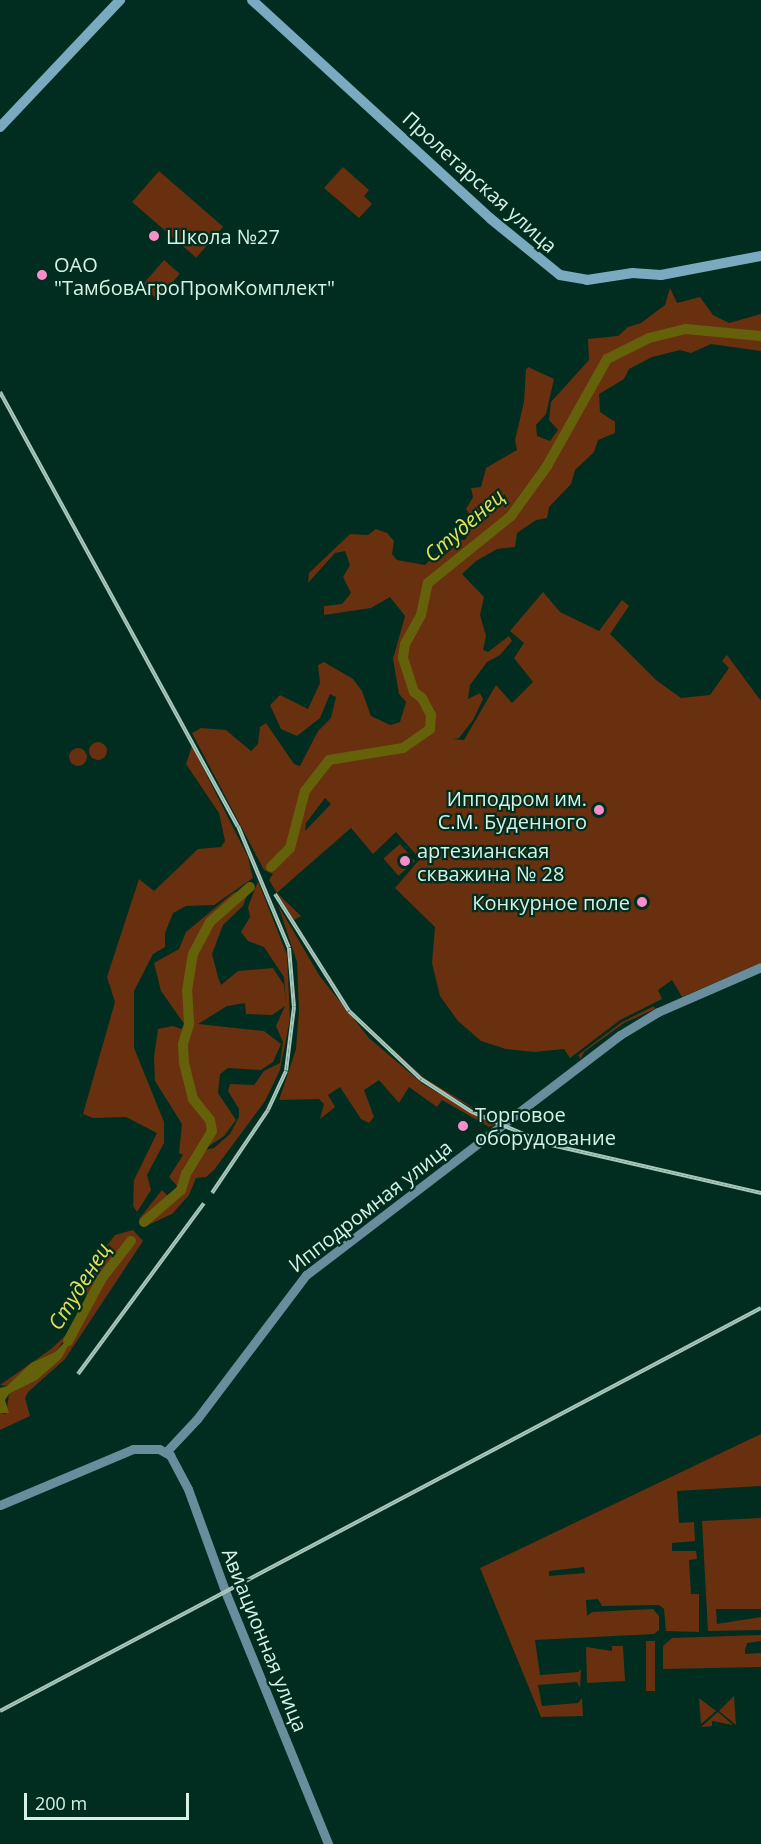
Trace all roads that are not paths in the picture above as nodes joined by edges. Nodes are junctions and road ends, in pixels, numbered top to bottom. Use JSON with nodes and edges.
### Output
{"nodes":[{"id":1,"x":120,"y":0,"type":"edge"},
{"id":2,"x":252,"y":0,"type":"edge"},
{"id":3,"x":0,"y":128,"type":"edge"},
{"id":4,"x":761,"y":256,"type":"edge"},
{"id":5,"x":761,"y":967,"type":"edge"},
{"id":6,"x":165,"y":1452,"type":"junction"},
{"id":7,"x":0,"y":1505,"type":"edge"},
{"id":8,"x":328,"y":1844,"type":"edge"}],
"edges":[{"from":1,"to":3,"type":"main road"},
{"from":2,"to":4,"type":"main road","name":"Пролетарская улица"},
{"from":5,"to":6,"type":"street","name":"Ипподромная улица"},
{"from":6,"to":7,"type":"street"},
{"from":6,"to":8,"type":"street","name":"Авиационная улица"}]}
